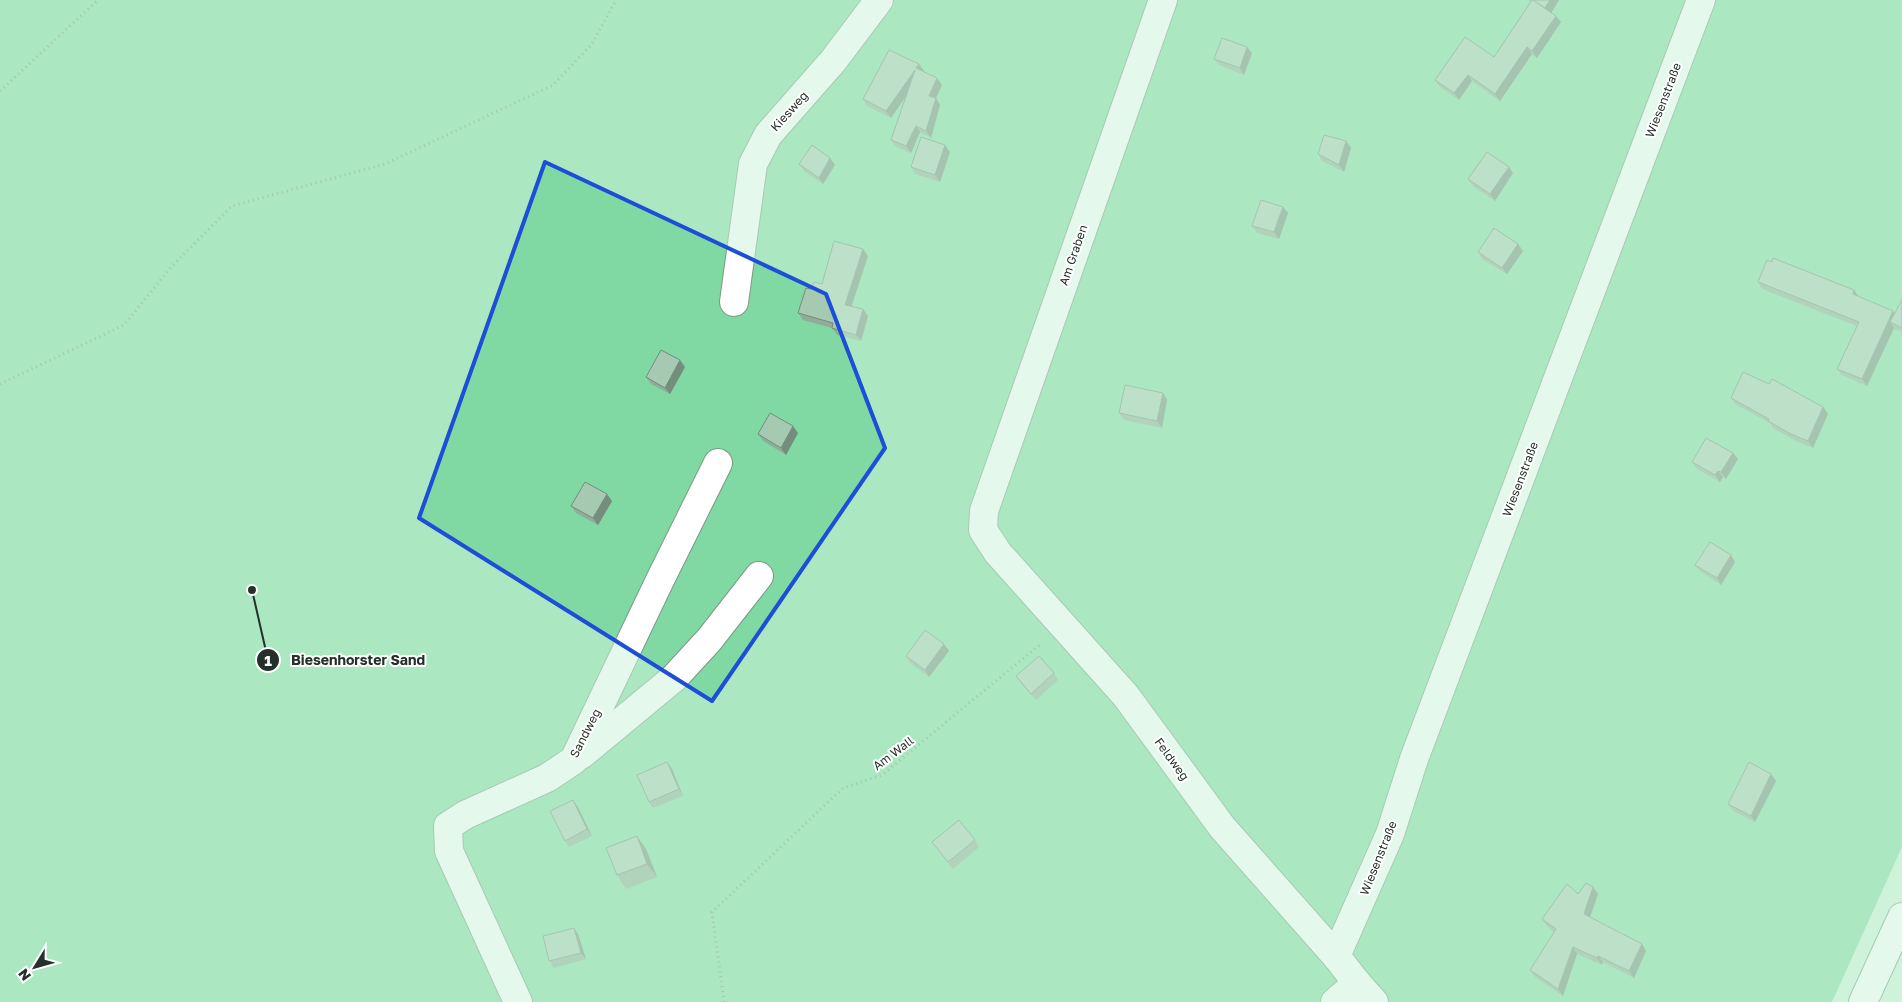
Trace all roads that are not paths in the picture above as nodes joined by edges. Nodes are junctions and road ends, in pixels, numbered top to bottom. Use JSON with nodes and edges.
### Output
{"nodes":[{"id":1,"x":879,"y":0,"type":"edge"},
{"id":2,"x":1163,"y":0,"type":"edge"},
{"id":3,"x":1701,"y":0,"type":"edge"},
{"id":4,"x":734,"y":302,"type":"dead end"},
{"id":5,"x":718,"y":463,"type":"dead end"},
{"id":6,"x":984,"y":511,"type":"joint"},
{"id":7,"x":759,"y":576,"type":"dead end"},
{"id":8,"x":574,"y":760,"type":"junction"},
{"id":9,"x":1902,"y":917,"type":"edge"},
{"id":10,"x":1336,"y":956,"type":"junction"},
{"id":11,"x":1366,"y":993,"type":"edge"},
{"id":12,"x":518,"y":1002,"type":"edge"},
{"id":13,"x":1335,"y":1002,"type":"edge"},
{"id":14,"x":1863,"y":1002,"type":"edge"}],
"edges":[{"from":1,"to":4,"type":"lane","name":"Kiesweg"},
{"from":2,"to":6,"type":"lane","name":"Am Graben"},
{"from":3,"to":10,"type":"lane","name":"Wiesenstraße"},
{"from":5,"to":8,"type":"lane","name":"Sandweg"},
{"from":6,"to":10,"type":"lane","name":"Feldweg"},
{"from":7,"to":8,"type":"lane"},
{"from":8,"to":12,"type":"lane","name":"Sandweg"},
{"from":9,"to":14,"type":"lane"},
{"from":10,"to":11,"type":"lane","name":"Feldweg"},
{"from":11,"to":13,"type":"lane"}]}
